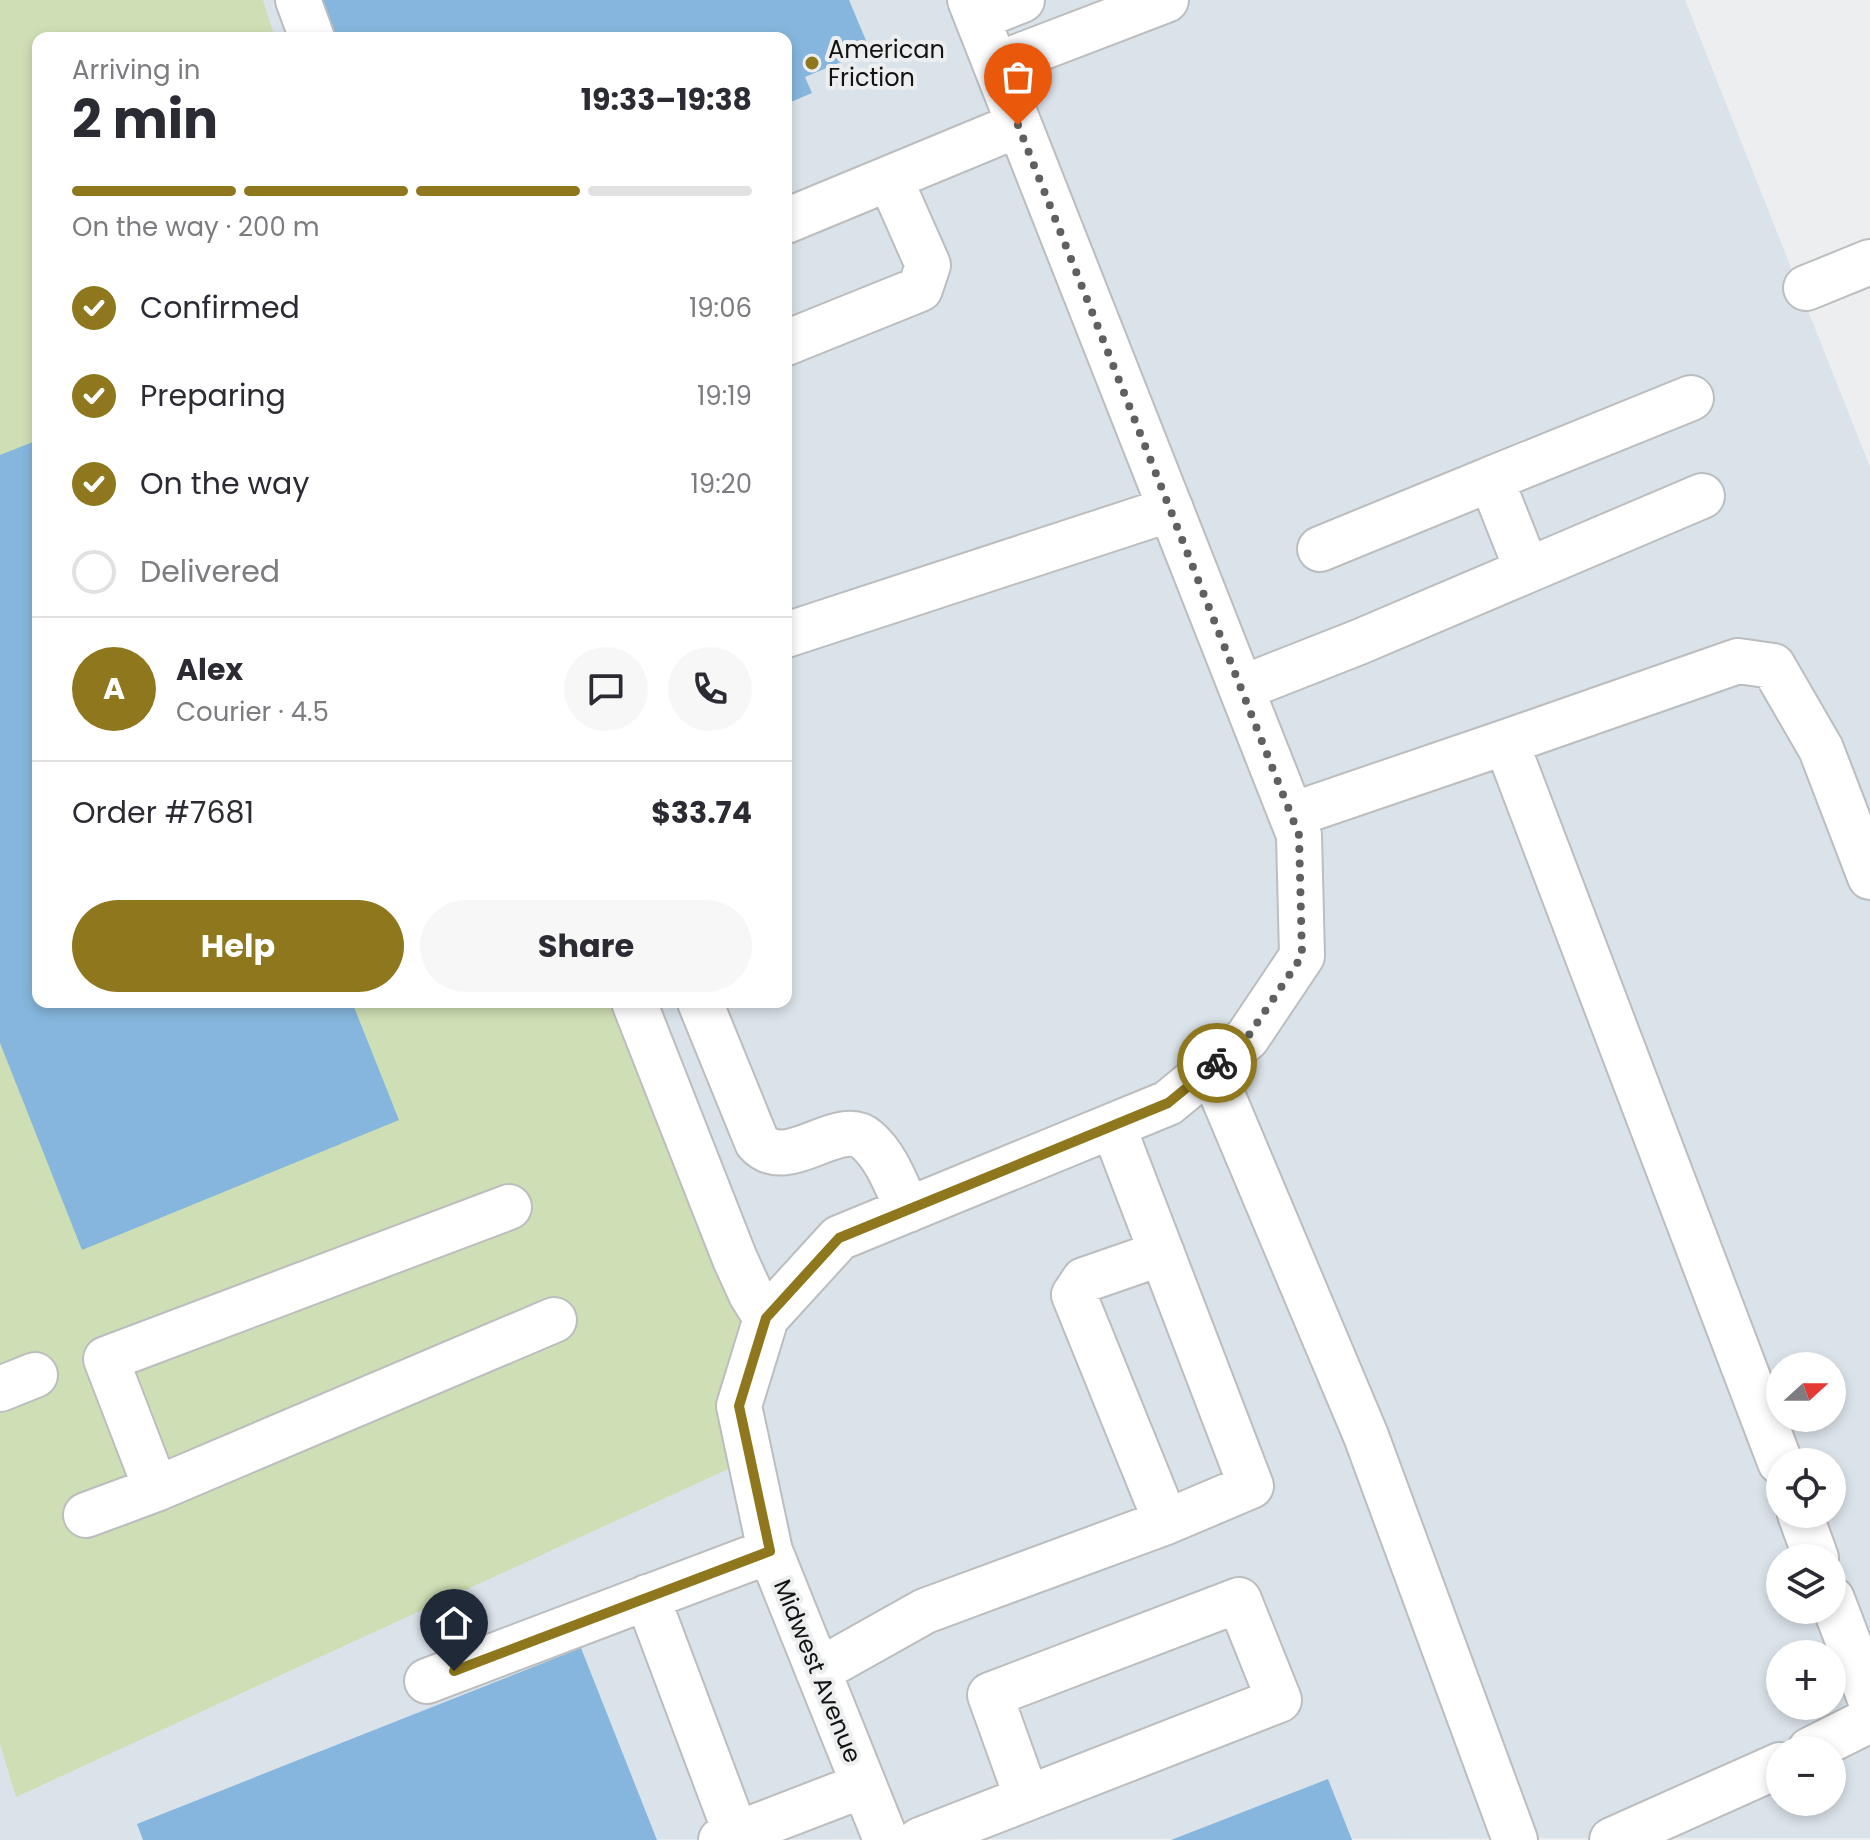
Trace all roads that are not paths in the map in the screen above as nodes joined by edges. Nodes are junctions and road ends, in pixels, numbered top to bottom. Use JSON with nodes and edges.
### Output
{"nodes":[{"id":1,"x":298,"y":0,"type":"edge"},
{"id":2,"x":1022,"y":0,"type":"edge"},
{"id":3,"x":1166,"y":0,"type":"edge"},
{"id":4,"x":974,"y":9,"type":"edge"},
{"id":5,"x":310,"y":32,"type":"edge"},
{"id":6,"x":996,"y":65,"type":"junction"},
{"id":7,"x":1018,"y":125,"type":"junction"},
{"id":8,"x":890,"y":179,"type":"junction"},
{"id":9,"x":792,"y":219,"type":"edge"},
{"id":10,"x":1870,"y":262,"type":"edge"},
{"id":11,"x":1806,"y":288,"type":"dead end"},
{"id":12,"x":792,"y":341,"type":"edge"},
{"id":13,"x":1691,"y":398,"type":"dead end"},
{"id":14,"x":1491,"y":479,"type":"junction"},
{"id":15,"x":1702,"y":496,"type":"dead end"},
{"id":16,"x":1171,"y":509,"type":"junction"},
{"id":17,"x":1320,"y":549,"type":"dead end"},
{"id":18,"x":1527,"y":570,"type":"junction"},
{"id":19,"x":792,"y":633,"type":"edge"},
{"id":20,"x":1242,"y":688,"type":"junction"},
{"id":21,"x":1506,"y":742,"type":"junction"},
{"id":22,"x":1292,"y":815,"type":"junction"},
{"id":23,"x":1870,"y":877,"type":"edge"},
{"id":24,"x":636,"y":1008,"type":"edge"},
{"id":25,"x":702,"y":1008,"type":"edge"},
{"id":26,"x":1211,"y":1068,"type":"junction"},
{"id":27,"x":1113,"y":1126,"type":"junction"},
{"id":28,"x":509,"y":1207,"type":"dead end"},
{"id":29,"x":908,"y":1210,"type":"junction"},
{"id":30,"x":1162,"y":1253,"type":"junction"},
{"id":31,"x":766,"y":1318,"type":"junction"},
{"id":32,"x":554,"y":1320,"type":"dead end"},
{"id":33,"x":1775,"y":1448,"type":"edge"},
{"id":34,"x":156,"y":1489,"type":"junction"},
{"id":35,"x":86,"y":1515,"type":"dead end"},
{"id":36,"x":1166,"y":1522,"type":"junction"},
{"id":37,"x":770,"y":1551,"type":"junction"},
{"id":38,"x":647,"y":1597,"type":"junction"},
{"id":39,"x":1842,"y":1624,"type":"edge"},
{"id":40,"x":818,"y":1671,"type":"junction"},
{"id":41,"x":427,"y":1681,"type":"dead end"},
{"id":42,"x":1870,"y":1699,"type":"edge"},
{"id":43,"x":1870,"y":1720,"type":"edge"},
{"id":44,"x":1838,"y":1736,"type":"edge"},
{"id":45,"x":1766,"y":1771,"type":"edge"},
{"id":46,"x":864,"y":1785,"type":"junction"},
{"id":47,"x":1027,"y":1798,"type":"junction"},
{"id":48,"x":729,"y":1837,"type":"edge"},
{"id":49,"x":886,"y":1840,"type":"edge"},
{"id":50,"x":920,"y":1840,"type":"edge"},
{"id":51,"x":1515,"y":1840,"type":"edge"},
{"id":52,"x":1612,"y":1840,"type":"edge"}],
"edges":[{"from":1,"to":5,"type":"street"},
{"from":2,"to":4,"type":"street"},
{"from":3,"to":6,"type":"street"},
{"from":4,"to":6,"type":"street","name":"Midwest Avenue"},
{"from":6,"to":7,"type":"street","name":"Midwest Avenue"},
{"from":7,"to":8,"type":"street"},
{"from":7,"to":16,"type":"street","name":"Midwest Avenue"},
{"from":8,"to":9,"type":"street"},
{"from":8,"to":12,"type":"street"},
{"from":10,"to":11,"type":"street"},
{"from":13,"to":14,"type":"street"},
{"from":14,"to":17,"type":"street"},
{"from":14,"to":18,"type":"street"},
{"from":15,"to":18,"type":"street"},
{"from":16,"to":19,"type":"street"},
{"from":16,"to":20,"type":"street","name":"Midwest Avenue"},
{"from":18,"to":20,"type":"street"},
{"from":20,"to":22,"type":"street","name":"Midwest Avenue"},
{"from":21,"to":22,"type":"street"},
{"from":21,"to":23,"type":"street"},
{"from":21,"to":33,"type":"street"},
{"from":22,"to":26,"type":"street","name":"Midwest Avenue"},
{"from":24,"to":31,"type":"street"},
{"from":25,"to":29,"type":"street"},
{"from":26,"to":27,"type":"street","name":"Midwest Avenue"},
{"from":26,"to":51,"type":"street"},
{"from":27,"to":29,"type":"street","name":"Midwest Avenue"},
{"from":27,"to":30,"type":"street"},
{"from":28,"to":34,"type":"street"},
{"from":29,"to":31,"type":"street","name":"Midwest Avenue"},
{"from":30,"to":36,"type":"street"},
{"from":30,"to":36,"type":"street"},
{"from":31,"to":37,"type":"street","name":"Midwest Avenue"},
{"from":32,"to":34,"type":"street"},
{"from":34,"to":35,"type":"street"},
{"from":36,"to":40,"type":"street"},
{"from":37,"to":38,"type":"street"},
{"from":37,"to":40,"type":"street","name":"Midwest Avenue"},
{"from":38,"to":41,"type":"street"},
{"from":38,"to":48,"type":"street"},
{"from":39,"to":42,"type":"street"},
{"from":40,"to":46,"type":"street","name":"Midwest Avenue"},
{"from":43,"to":44,"type":"street"},
{"from":45,"to":52,"type":"street"},
{"from":46,"to":48,"type":"street"},
{"from":46,"to":49,"type":"street","name":"Midwest Avenue"},
{"from":47,"to":47,"type":"street"},
{"from":47,"to":50,"type":"street"}]}
